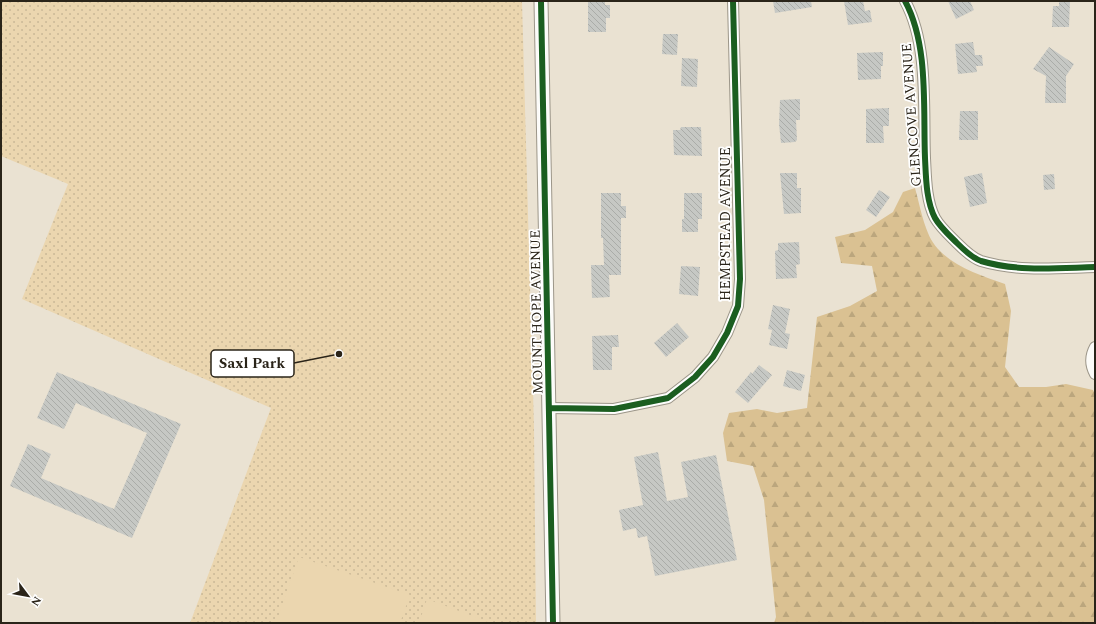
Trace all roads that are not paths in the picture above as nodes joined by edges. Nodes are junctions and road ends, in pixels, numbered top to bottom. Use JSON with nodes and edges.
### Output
{"nodes":[{"id":1,"x":541,"y":1,"type":"edge"},
{"id":2,"x":733,"y":1,"type":"edge"},
{"id":3,"x":905,"y":1,"type":"edge"},
{"id":4,"x":1095,"y":267,"type":"edge"},
{"id":5,"x":1095,"y":346,"type":"edge"},
{"id":6,"x":1095,"y":374,"type":"edge"},
{"id":7,"x":550,"y":408,"type":"junction"},
{"id":8,"x":553,"y":623,"type":"edge"}],
"edges":[{"from":1,"to":7,"type":"street","name":"MOUNT HOPE AVENUE"},
{"from":2,"to":7,"type":"street","name":"HEMPSTEAD AVENUE"},
{"from":3,"to":4,"type":"street","name":"GLENCOVE AVENUE"},
{"from":5,"to":6,"type":"street"},
{"from":7,"to":8,"type":"street","name":"MOUNT HOPE AVENUE"}]}
